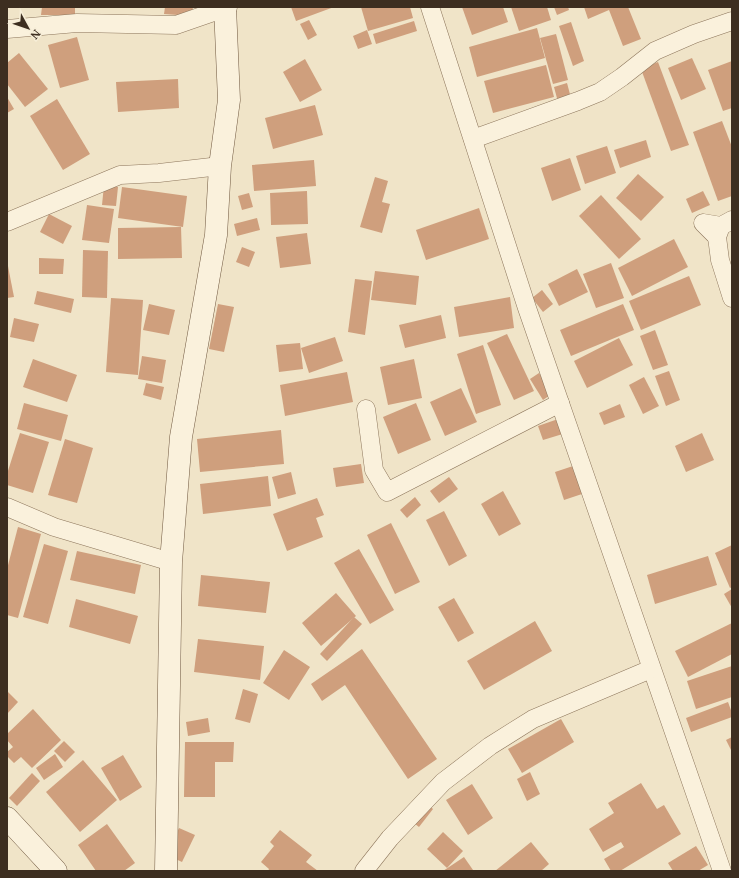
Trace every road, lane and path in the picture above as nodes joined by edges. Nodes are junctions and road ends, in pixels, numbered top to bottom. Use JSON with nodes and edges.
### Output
{"nodes":[{"id":1,"x":226,"y":7,"type":"edge"},
{"id":2,"x":430,"y":7,"type":"edge"},
{"id":3,"x":732,"y":21,"type":"edge"},
{"id":4,"x":7,"y":29,"type":"edge"},
{"id":5,"x":473,"y":139,"type":"junction"},
{"id":6,"x":220,"y":166,"type":"junction"},
{"id":7,"x":7,"y":222,"type":"edge"},
{"id":8,"x":723,"y":228,"type":"edge"},
{"id":9,"x":732,"y":298,"type":"edge"},
{"id":10,"x":560,"y":403,"type":"junction"},
{"id":11,"x":366,"y":409,"type":"dead end"},
{"id":12,"x":7,"y":507,"type":"edge"},
{"id":13,"x":172,"y":562,"type":"junction"},
{"id":14,"x":651,"y":669,"type":"junction"},
{"id":15,"x":7,"y":818,"type":"edge"},
{"id":16,"x":56,"y":871,"type":"edge"},
{"id":17,"x":166,"y":871,"type":"edge"},
{"id":18,"x":364,"y":871,"type":"edge"},
{"id":19,"x":722,"y":871,"type":"edge"}],
"edges":[{"from":1,"to":4,"type":"street"},
{"from":1,"to":6,"type":"street"},
{"from":2,"to":5,"type":"street"},
{"from":3,"to":5,"type":"street"},
{"from":5,"to":10,"type":"street"},
{"from":6,"to":7,"type":"street"},
{"from":6,"to":13,"type":"street"},
{"from":8,"to":9,"type":"street"},
{"from":10,"to":11,"type":"street"},
{"from":10,"to":14,"type":"street"},
{"from":12,"to":13,"type":"street"},
{"from":13,"to":17,"type":"street"},
{"from":14,"to":18,"type":"street"},
{"from":14,"to":19,"type":"street"},
{"from":15,"to":16,"type":"street"}]}
